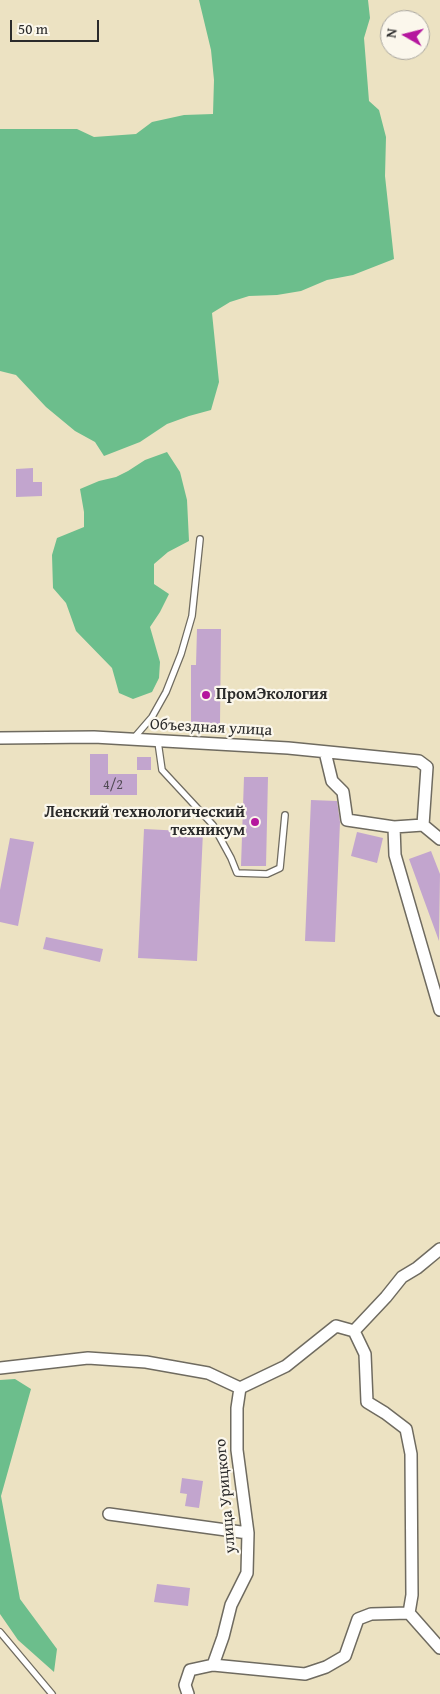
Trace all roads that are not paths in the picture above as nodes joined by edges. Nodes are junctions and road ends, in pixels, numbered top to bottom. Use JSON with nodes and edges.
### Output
{"nodes":[{"id":1,"x":200,"y":539,"type":"dead end"},
{"id":2,"x":0,"y":738,"type":"edge"},
{"id":3,"x":132,"y":740,"type":"junction"},
{"id":4,"x":158,"y":742,"type":"junction"},
{"id":5,"x":325,"y":752,"type":"junction"},
{"id":6,"x":285,"y":815,"type":"dead end"},
{"id":7,"x":423,"y":825,"type":"junction"},
{"id":8,"x":394,"y":827,"type":"junction"},
{"id":9,"x":440,"y":839,"type":"edge"},
{"id":10,"x":434,"y":972,"type":"edge"},
{"id":11,"x":440,"y":1010,"type":"edge"},
{"id":12,"x":440,"y":1249,"type":"edge"},
{"id":13,"x":354,"y":1331,"type":"junction"},
{"id":14,"x":0,"y":1368,"type":"edge"},
{"id":15,"x":240,"y":1388,"type":"junction"},
{"id":16,"x":109,"y":1514,"type":"dead end"},
{"id":17,"x":248,"y":1533,"type":"junction"},
{"id":18,"x":409,"y":1614,"type":"junction"},
{"id":19,"x":0,"y":1632,"type":"edge"},
{"id":20,"x":440,"y":1648,"type":"edge"},
{"id":21,"x":214,"y":1666,"type":"junction"},
{"id":22,"x":52,"y":1694,"type":"edge"},
{"id":23,"x":188,"y":1694,"type":"edge"}],
"edges":[{"from":1,"to":3,"type":"lane"},
{"from":2,"to":3,"type":"street","name":"Объездная улица"},
{"from":3,"to":4,"type":"street","name":"Объездная улица"},
{"from":4,"to":5,"type":"street","name":"Объездная улица"},
{"from":4,"to":6,"type":"lane"},
{"from":5,"to":7,"type":"street","name":"Объездная улица"},
{"from":5,"to":8,"type":"street"},
{"from":7,"to":8,"type":"street"},
{"from":7,"to":9,"type":"street"},
{"from":8,"to":10,"type":"street"},
{"from":10,"to":11,"type":"street"},
{"from":12,"to":13,"type":"street"},
{"from":13,"to":15,"type":"street"},
{"from":13,"to":18,"type":"street"},
{"from":14,"to":15,"type":"street"},
{"from":15,"to":17,"type":"street","name":"улица Урицкого"},
{"from":16,"to":17,"type":"street"},
{"from":17,"to":21,"type":"street","name":"улица Урицкого"},
{"from":18,"to":20,"type":"street"},
{"from":18,"to":21,"type":"street"},
{"from":19,"to":22,"type":"lane"},
{"from":21,"to":23,"type":"street"}]}
